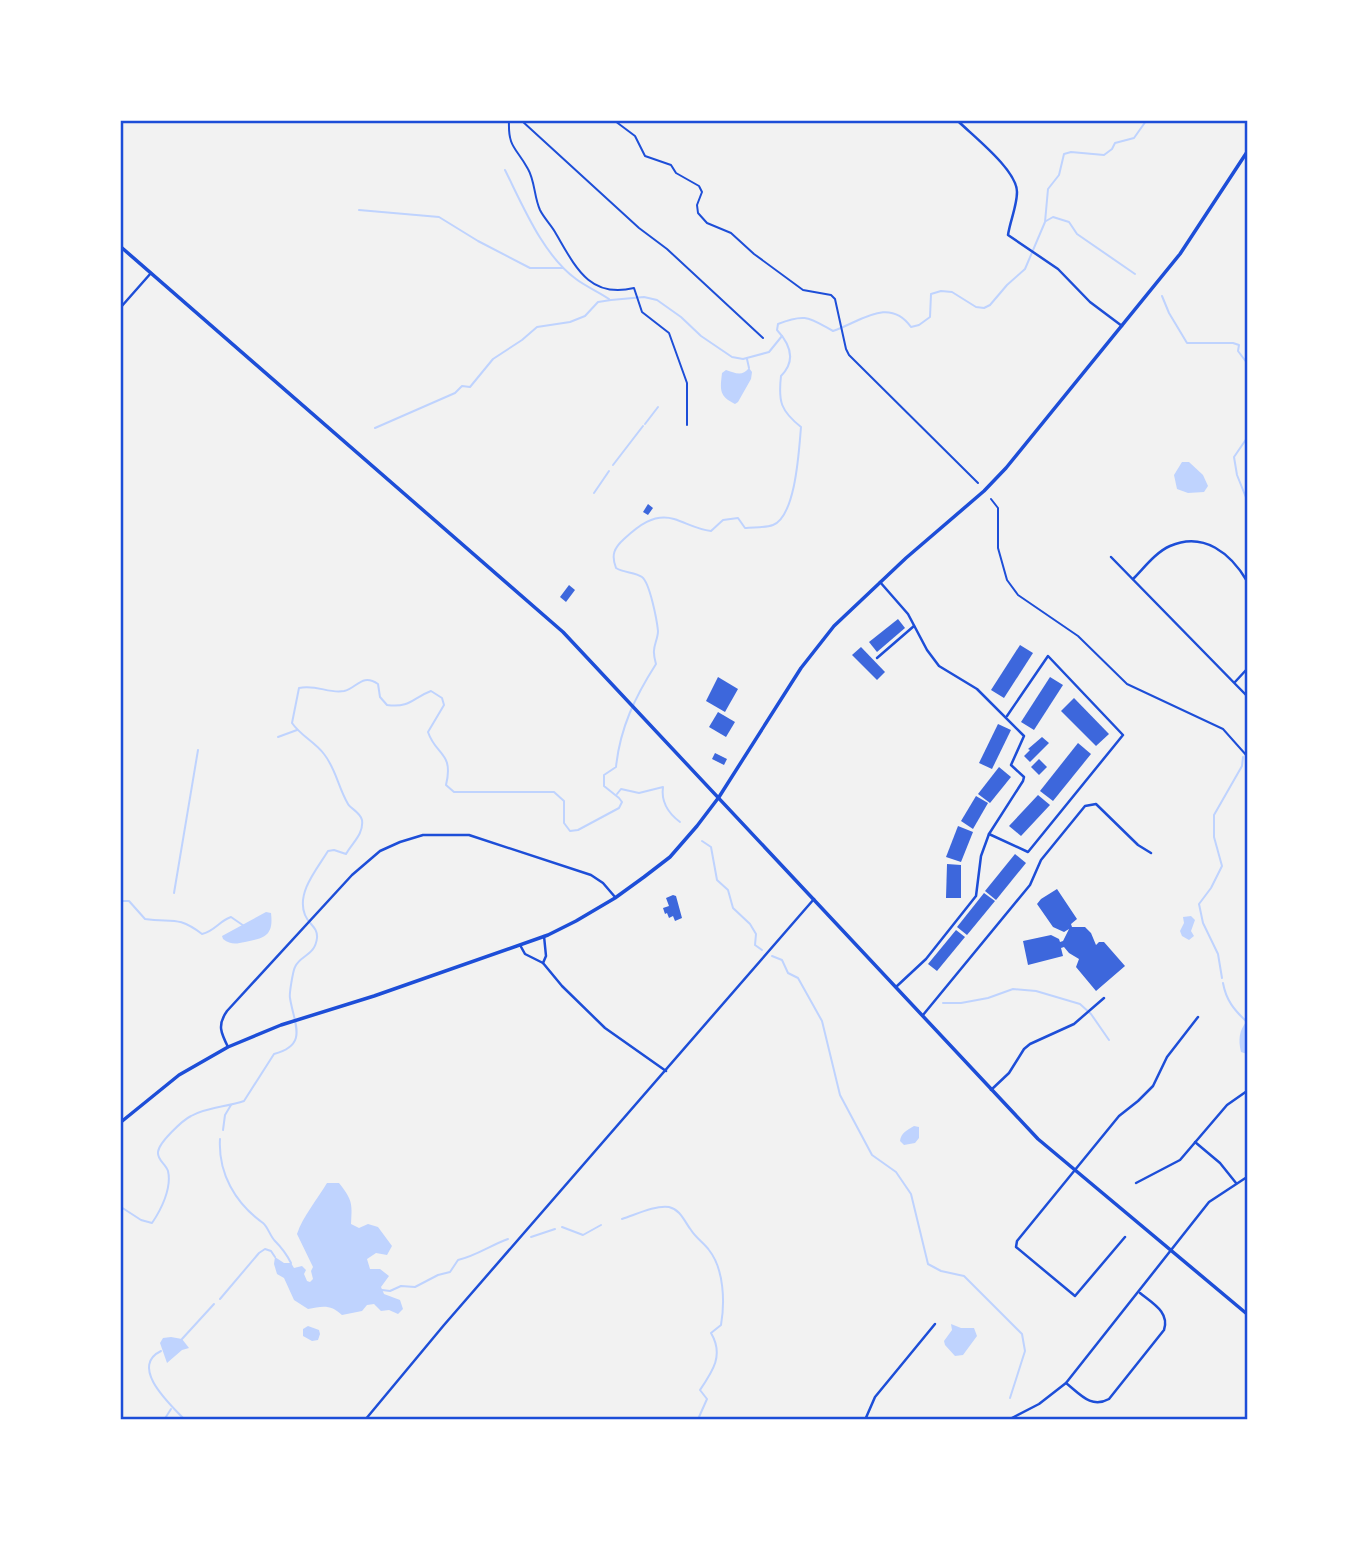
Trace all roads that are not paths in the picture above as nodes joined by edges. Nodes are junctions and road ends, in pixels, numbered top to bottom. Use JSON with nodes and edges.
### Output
{"nodes":[{"id":1,"x":958,"y":121,"type":"edge"},
{"id":2,"x":1247,"y":152,"type":"edge"},
{"id":3,"x":121,"y":247,"type":"edge"},
{"id":4,"x":151,"y":273,"type":"junction"},
{"id":5,"x":121,"y":307,"type":"edge"},
{"id":6,"x":1122,"y":326,"type":"junction"},
{"id":7,"x":1111,"y":557,"type":"dead end"},
{"id":8,"x":1133,"y":579,"type":"junction"},
{"id":9,"x":1247,"y":581,"type":"edge"},
{"id":10,"x":880,"y":582,"type":"junction"},
{"id":11,"x":914,"y":626,"type":"junction"},
{"id":12,"x":877,"y":658,"type":"dead end"},
{"id":13,"x":1247,"y":669,"type":"edge"},
{"id":14,"x":1234,"y":683,"type":"junction"},
{"id":15,"x":1247,"y":696,"type":"edge"},
{"id":16,"x":1006,"y":717,"type":"junction"},
{"id":17,"x":719,"y":797,"type":"junction"},
{"id":18,"x":989,"y":834,"type":"junction"},
{"id":19,"x":1151,"y":853,"type":"dead end"},
{"id":20,"x":615,"y":898,"type":"junction"},
{"id":21,"x":814,"y":899,"type":"junction"},
{"id":22,"x":544,"y":936,"type":"junction"},
{"id":23,"x":520,"y":945,"type":"junction"},
{"id":24,"x":543,"y":964,"type":"junction"},
{"id":25,"x":897,"y":986,"type":"junction"},
{"id":26,"x":1104,"y":998,"type":"dead end"},
{"id":27,"x":923,"y":1015,"type":"junction"},
{"id":28,"x":1198,"y":1017,"type":"dead end"},
{"id":29,"x":228,"y":1047,"type":"junction"},
{"id":30,"x":666,"y":1071,"type":"junction"},
{"id":31,"x":992,"y":1090,"type":"junction"},
{"id":32,"x":1247,"y":1091,"type":"edge"},
{"id":33,"x":121,"y":1122,"type":"edge"},
{"id":34,"x":1195,"y":1142,"type":"junction"},
{"id":35,"x":1075,"y":1171,"type":"junction"},
{"id":36,"x":1247,"y":1177,"type":"edge"},
{"id":37,"x":1136,"y":1183,"type":"dead end"},
{"id":38,"x":1236,"y":1183,"type":"junction"},
{"id":39,"x":1125,"y":1237,"type":"dead end"},
{"id":40,"x":1170,"y":1251,"type":"junction"},
{"id":41,"x":1139,"y":1292,"type":"junction"},
{"id":42,"x":1247,"y":1314,"type":"edge"},
{"id":43,"x":935,"y":1324,"type":"dead end"},
{"id":44,"x":1066,"y":1383,"type":"junction"},
{"id":45,"x":365,"y":1420,"type":"edge"},
{"id":46,"x":865,"y":1420,"type":"edge"},
{"id":47,"x":1008,"y":1420,"type":"edge"}],
"edges":[{"from":1,"to":6,"type":"street"},
{"from":2,"to":6,"type":"street"},
{"from":3,"to":4,"type":"street"},
{"from":4,"to":5,"type":"street"},
{"from":4,"to":17,"type":"street"},
{"from":6,"to":10,"type":"street"},
{"from":7,"to":8,"type":"street"},
{"from":8,"to":9,"type":"street"},
{"from":8,"to":14,"type":"street"},
{"from":10,"to":11,"type":"street"},
{"from":10,"to":17,"type":"street"},
{"from":11,"to":12,"type":"street"},
{"from":11,"to":16,"type":"street"},
{"from":13,"to":14,"type":"street"},
{"from":14,"to":15,"type":"street"},
{"from":16,"to":18,"type":"street"},
{"from":16,"to":18,"type":"street"},
{"from":17,"to":20,"type":"street"},
{"from":17,"to":21,"type":"street"},
{"from":18,"to":25,"type":"street"},
{"from":19,"to":27,"type":"street"},
{"from":20,"to":22,"type":"street"},
{"from":20,"to":29,"type":"street"},
{"from":21,"to":25,"type":"street"},
{"from":21,"to":30,"type":"street"},
{"from":22,"to":23,"type":"street"},
{"from":22,"to":24,"type":"street"},
{"from":23,"to":24,"type":"street"},
{"from":23,"to":29,"type":"street"},
{"from":24,"to":30,"type":"street"},
{"from":25,"to":27,"type":"street"},
{"from":26,"to":31,"type":"street"},
{"from":27,"to":31,"type":"street"},
{"from":28,"to":35,"type":"street"},
{"from":29,"to":33,"type":"street"},
{"from":30,"to":45,"type":"street"},
{"from":31,"to":35,"type":"street"},
{"from":32,"to":34,"type":"street"},
{"from":34,"to":37,"type":"street"},
{"from":34,"to":38,"type":"street"},
{"from":35,"to":39,"type":"street"},
{"from":35,"to":40,"type":"street"},
{"from":36,"to":38,"type":"street"},
{"from":38,"to":40,"type":"street"},
{"from":40,"to":41,"type":"street"},
{"from":40,"to":42,"type":"street"},
{"from":41,"to":44,"type":"street"},
{"from":41,"to":44,"type":"street"},
{"from":43,"to":46,"type":"street"},
{"from":44,"to":47,"type":"street"}]}
